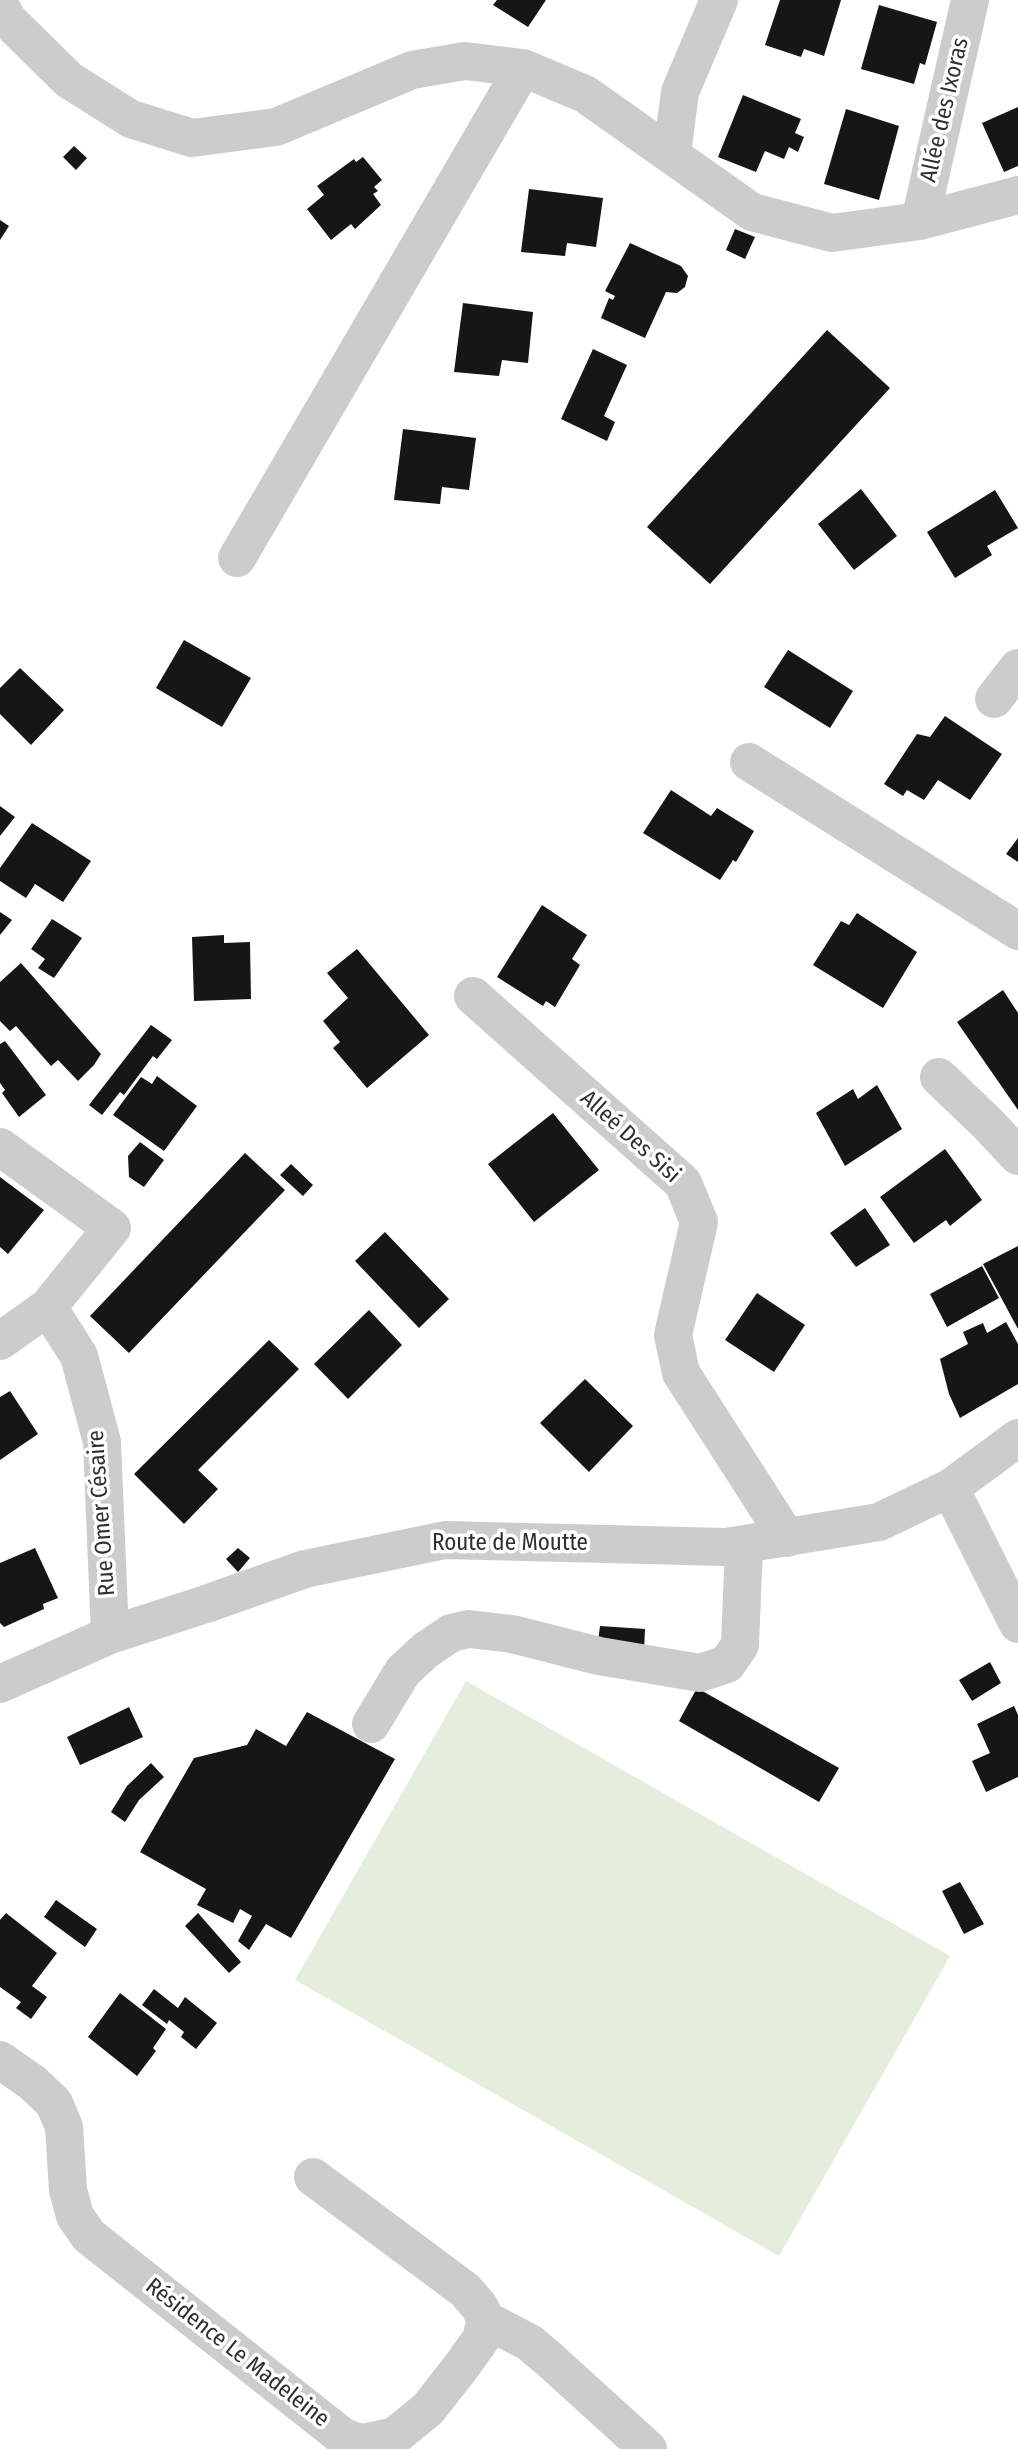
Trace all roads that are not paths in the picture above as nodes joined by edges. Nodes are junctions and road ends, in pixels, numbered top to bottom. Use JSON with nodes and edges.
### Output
{"nodes":[{"id":1,"x":719,"y":0,"type":"edge"},
{"id":2,"x":970,"y":0,"type":"edge"},
{"id":3,"x":3,"y":20,"type":"edge"},
{"id":4,"x":523,"y":68,"type":"junction"},
{"id":5,"x":672,"y":154,"type":"junction"},
{"id":6,"x":1018,"y":195,"type":"edge"},
{"id":7,"x":920,"y":221,"type":"junction"},
{"id":8,"x":237,"y":558,"type":"dead end"},
{"id":9,"x":1018,"y":668,"type":"edge"},
{"id":10,"x":994,"y":699,"type":"dead end"},
{"id":11,"x":749,"y":762,"type":"dead end"},
{"id":12,"x":1018,"y":931,"type":"edge"},
{"id":13,"x":473,"y":996,"type":"dead end"},
{"id":14,"x":939,"y":1077,"type":"dead end"},
{"id":15,"x":0,"y":1147,"type":"edge"},
{"id":16,"x":1018,"y":1156,"type":"edge"},
{"id":17,"x":48,"y":1307,"type":"junction"},
{"id":18,"x":0,"y":1341,"type":"edge"},
{"id":19,"x":1018,"y":1438,"type":"edge"},
{"id":20,"x":950,"y":1488,"type":"junction"},
{"id":21,"x":788,"y":1538,"type":"junction"},
{"id":22,"x":744,"y":1545,"type":"junction"},
{"id":23,"x":1018,"y":1624,"type":"edge"},
{"id":24,"x":110,"y":1634,"type":"junction"},
{"id":25,"x":2,"y":1682,"type":"edge"},
{"id":26,"x":371,"y":1724,"type":"dead end"},
{"id":27,"x":0,"y":2060,"type":"edge"},
{"id":28,"x":313,"y":2177,"type":"dead end"},
{"id":29,"x":486,"y":2320,"type":"junction"},
{"id":30,"x":648,"y":2449,"type":"edge"}],
"edges":[{"from":1,"to":5,"type":"street"},
{"from":2,"to":7,"type":"street","name":"Allée des Ixoras"},
{"from":3,"to":4,"type":"street"},
{"from":4,"to":5,"type":"street"},
{"from":4,"to":8,"type":"street"},
{"from":5,"to":7,"type":"street"},
{"from":6,"to":7,"type":"street"},
{"from":9,"to":10,"type":"street"},
{"from":11,"to":12,"type":"street"},
{"from":13,"to":21,"type":"street","name":"Alleé Des Sisi"},
{"from":14,"to":16,"type":"street"},
{"from":15,"to":17,"type":"street"},
{"from":17,"to":18,"type":"street"},
{"from":17,"to":24,"type":"street","name":"Rue Omer Césaire"},
{"from":19,"to":20,"type":"street","name":"Route de Moutte"},
{"from":20,"to":21,"type":"street","name":"Route de Moutte"},
{"from":20,"to":23,"type":"street"},
{"from":21,"to":22,"type":"street","name":"Route de Moutte"},
{"from":22,"to":24,"type":"street","name":"Route de Moutte"},
{"from":22,"to":26,"type":"street"},
{"from":24,"to":25,"type":"street","name":"Route de Moutte"},
{"from":27,"to":29,"type":"street","name":"Résidence Le Madeleine"},
{"from":28,"to":29,"type":"street"},
{"from":29,"to":30,"type":"street"}]}
